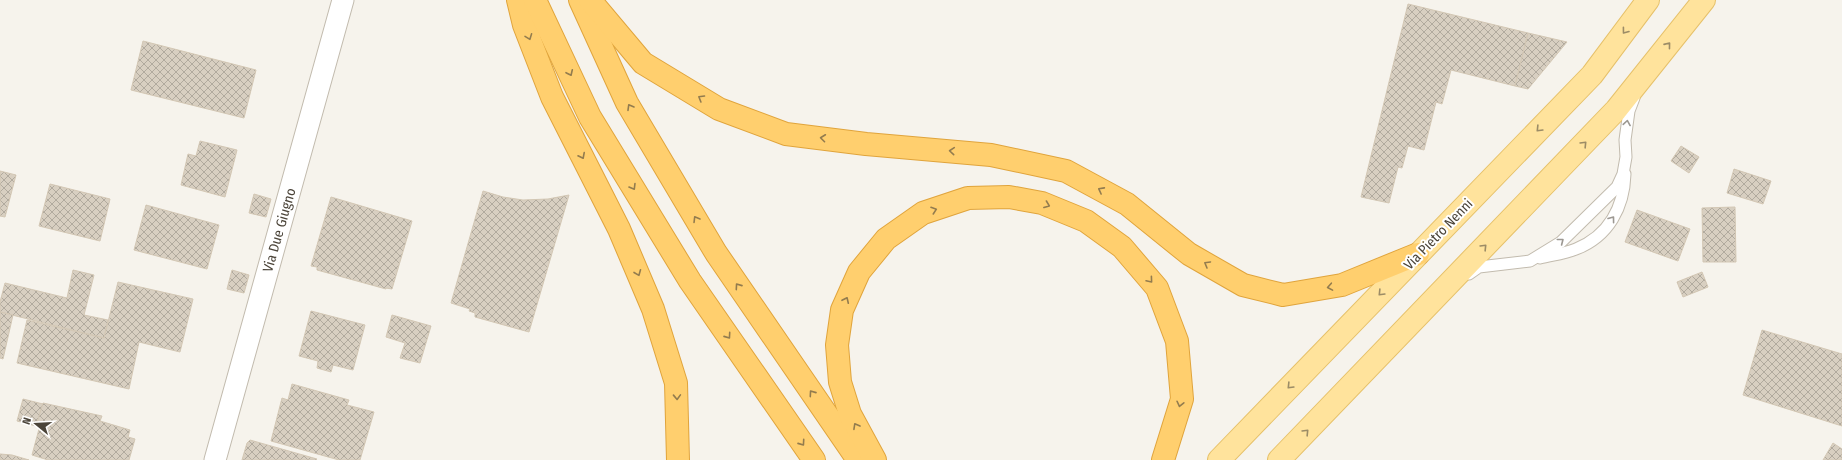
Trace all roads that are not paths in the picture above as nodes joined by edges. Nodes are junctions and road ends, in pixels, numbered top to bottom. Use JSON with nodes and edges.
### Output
{"nodes":[{"id":1,"x":343,"y":0,"type":"edge"},
{"id":2,"x":518,"y":0,"type":"edge"},
{"id":3,"x":535,"y":0,"type":"edge"},
{"id":4,"x":580,"y":0,"type":"edge"},
{"id":5,"x":590,"y":0,"type":"edge"},
{"id":6,"x":1648,"y":0,"type":"edge"},
{"id":7,"x":1704,"y":0,"type":"edge"},
{"id":8,"x":1641,"y":79,"type":"junction"},
{"id":9,"x":1626,"y":157,"type":"junction"},
{"id":10,"x":1418,"y":254,"type":"junction"},
{"id":11,"x":1530,"y":260,"type":"junction"},
{"id":12,"x":1390,"y":345,"type":"junction"},
{"id":13,"x":215,"y":460,"type":"edge"},
{"id":14,"x":678,"y":460,"type":"edge"},
{"id":15,"x":814,"y":460,"type":"edge"},
{"id":16,"x":858,"y":460,"type":"edge"},
{"id":17,"x":875,"y":460,"type":"edge"},
{"id":18,"x":1164,"y":460,"type":"edge"},
{"id":19,"x":1219,"y":460,"type":"edge"},
{"id":20,"x":1279,"y":460,"type":"edge"}],
"edges":[{"from":1,"to":13,"type":"street","name":"Via Due Giugno"},
{"from":2,"to":14,"type":"highway","one_way":true},
{"from":3,"to":15,"type":"highway","one_way":true},
{"from":16,"to":4,"type":"highway","one_way":true},
{"from":10,"to":5,"type":"highway","one_way":true},
{"from":6,"to":10,"type":"main road","name":"Via Pietro Nenni","one_way":true},
{"from":8,"to":7,"type":"main road","one_way":true},
{"from":9,"to":8,"type":"lane","one_way":true},
{"from":12,"to":8,"type":"main road","one_way":true},
{"from":11,"to":9,"type":"lane","one_way":true},
{"from":11,"to":9,"type":"lane","one_way":true},
{"from":10,"to":19,"type":"main road","name":"Via Pietro Nenni","one_way":true},
{"from":11,"to":12,"type":"lane"},
{"from":20,"to":12,"type":"main road","one_way":true},
{"from":17,"to":18,"type":"highway","one_way":true}]}
